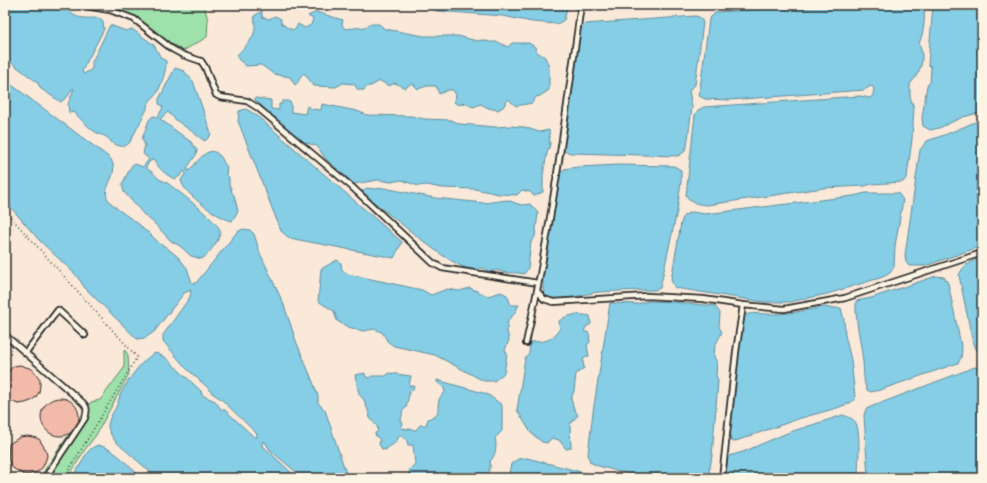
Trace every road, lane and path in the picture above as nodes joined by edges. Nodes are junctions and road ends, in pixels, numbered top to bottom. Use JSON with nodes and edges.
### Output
{"nodes":[{"id":1,"x":80,"y":5,"type":"edge"},
{"id":2,"x":581,"y":5,"type":"edge"},
{"id":3,"x":982,"y":252,"type":"edge"},
{"id":4,"x":538,"y":283,"type":"junction"},
{"id":5,"x":537,"y":291,"type":"junction"},
{"id":6,"x":743,"y":305,"type":"junction"},
{"id":7,"x":5,"y":335,"type":"edge"},
{"id":8,"x":85,"y":335,"type":"dead end"},
{"id":9,"x":526,"y":343,"type":"dead end"},
{"id":10,"x":26,"y":352,"type":"junction"},
{"id":11,"x":5,"y":474,"type":"edge"},
{"id":12,"x":10,"y":478,"type":"edge"},
{"id":13,"x":45,"y":478,"type":"edge"},
{"id":14,"x":722,"y":478,"type":"edge"}],
"edges":[{"from":1,"to":4,"type":"lane"},
{"from":2,"to":4,"type":"lane"},
{"from":3,"to":6,"type":"lane"},
{"from":4,"to":5,"type":"lane"},
{"from":5,"to":6,"type":"lane"},
{"from":5,"to":9,"type":"lane"},
{"from":6,"to":14,"type":"lane"},
{"from":7,"to":10,"type":"lane"},
{"from":8,"to":10,"type":"lane"},
{"from":10,"to":13,"type":"lane"},
{"from":11,"to":12,"type":"lane"}]}
